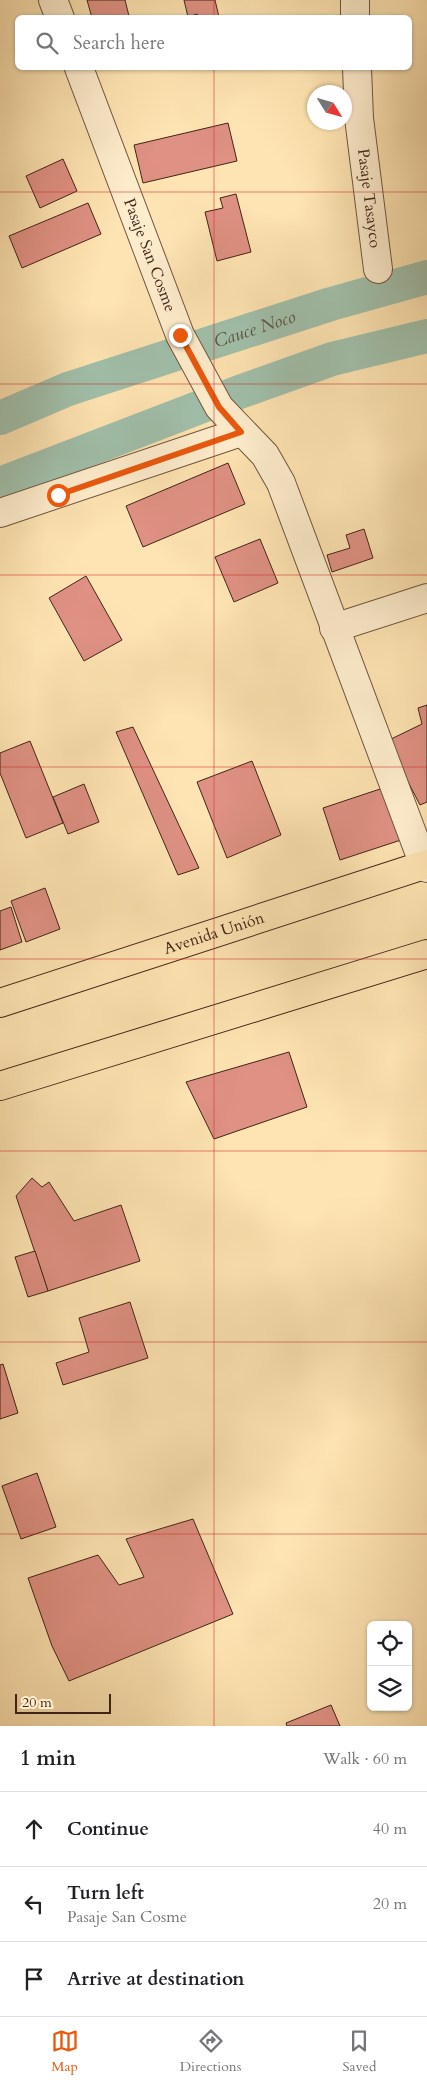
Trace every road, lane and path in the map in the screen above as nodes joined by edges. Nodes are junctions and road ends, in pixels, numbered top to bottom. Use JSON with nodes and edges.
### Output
{"nodes":[{"id":1,"x":54,"y":0,"type":"edge"},
{"id":2,"x":355,"y":0,"type":"edge"},
{"id":3,"x":59,"y":15,"type":"edge"},
{"id":4,"x":355,"y":15,"type":"edge"},
{"id":5,"x":80,"y":70,"type":"edge"},
{"id":6,"x":357,"y":70,"type":"edge"},
{"id":7,"x":378,"y":269,"type":"dead end"},
{"id":8,"x":241,"y":432,"type":"junction"},
{"id":9,"x":0,"y":513,"type":"edge"},
{"id":10,"x":427,"y":598,"type":"edge"},
{"id":11,"x":334,"y":628,"type":"junction"},
{"id":12,"x":426,"y":866,"type":"edge"},
{"id":13,"x":427,"y":954,"type":"edge"},
{"id":14,"x":0,"y":1003,"type":"edge"},
{"id":15,"x":0,"y":1086,"type":"edge"}],
"edges":[{"from":1,"to":3,"type":"street"},
{"from":2,"to":4,"type":"street"},
{"from":5,"to":8,"type":"street","name":"Pasaje San Cosme"},
{"from":6,"to":7,"type":"street","name":"Pasaje Tasayco"},
{"from":8,"to":9,"type":"street"},
{"from":8,"to":11,"type":"street","name":"Pasaje San Cosme"},
{"from":10,"to":11,"type":"street"},
{"from":11,"to":12,"type":"street","name":"Pasaje San Cosme"},
{"from":12,"to":14,"type":"main road","name":"Avenida Unión"},
{"from":13,"to":15,"type":"main road"}]}
